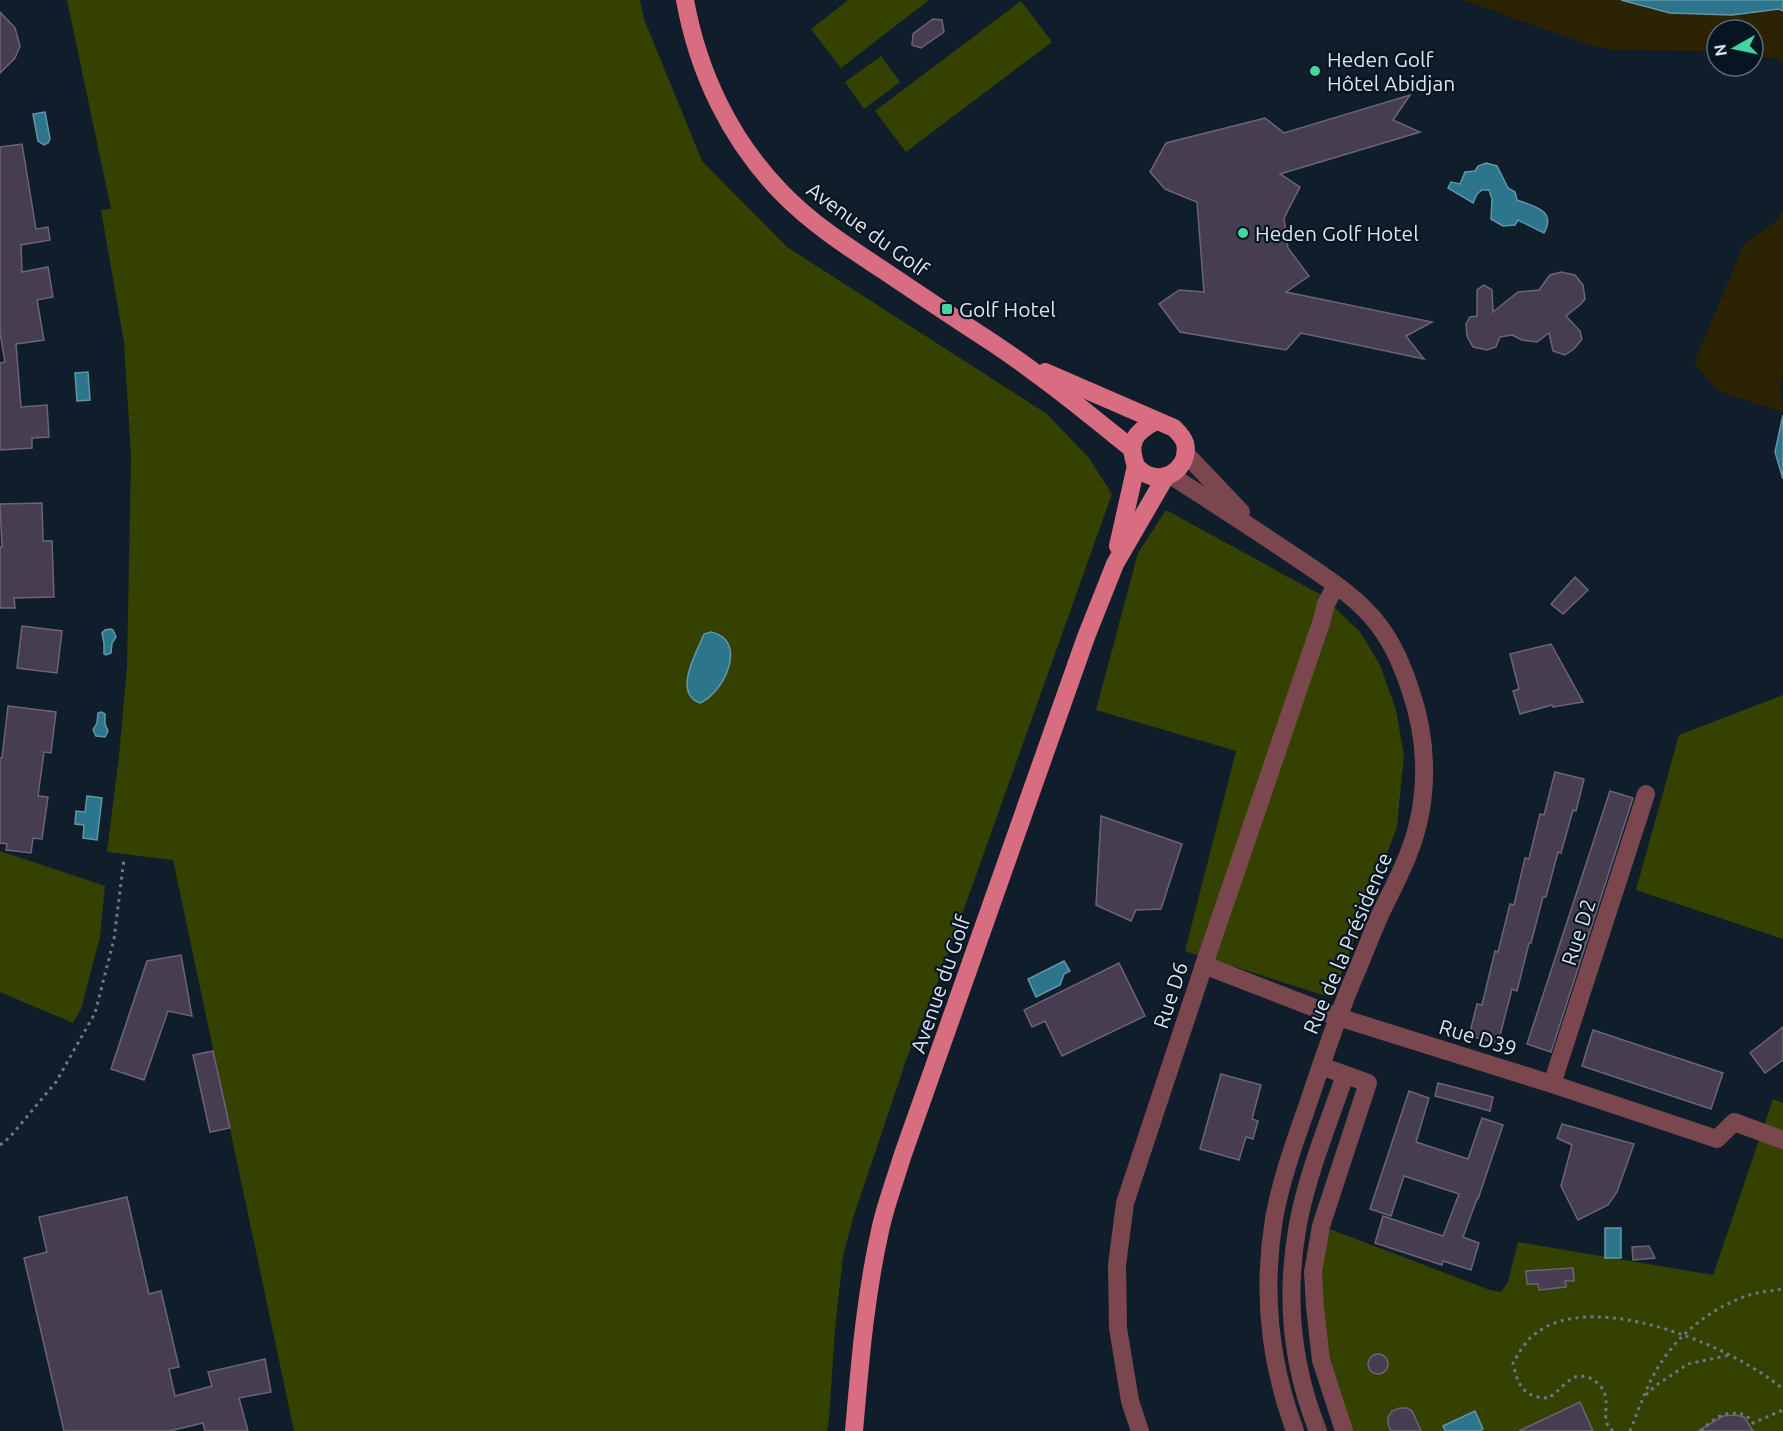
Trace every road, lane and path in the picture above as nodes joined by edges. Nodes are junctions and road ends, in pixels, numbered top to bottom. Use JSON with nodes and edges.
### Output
{"nodes":[{"id":1,"x":686,"y":0,"type":"edge"},
{"id":2,"x":1021,"y":362,"type":"junction"},
{"id":3,"x":1156,"y":421,"type":"junction"},
{"id":4,"x":1131,"y":448,"type":"junction"},
{"id":5,"x":1185,"y":453,"type":"junction"},
{"id":6,"x":1136,"y":466,"type":"junction"},
{"id":7,"x":1168,"y":475,"type":"junction"},
{"id":8,"x":1258,"y":531,"type":"junction"},
{"id":9,"x":1115,"y":564,"type":"junction"},
{"id":10,"x":1336,"y":585,"type":"junction"},
{"id":11,"x":1646,"y":794,"type":"dead end"},
{"id":12,"x":124,"y":859,"type":"dead end"},
{"id":13,"x":1204,"y":965,"type":"junction"},
{"id":14,"x":1338,"y":1017,"type":"junction"},
{"id":15,"x":1321,"y":1066,"type":"junction"},
{"id":16,"x":1345,"y":1075,"type":"junction"},
{"id":17,"x":1552,"y":1084,"type":"junction"},
{"id":18,"x":1783,"y":1140,"type":"edge"},
{"id":19,"x":0,"y":1145,"type":"edge"},
{"id":20,"x":1783,"y":1289,"type":"edge"},
{"id":21,"x":1682,"y":1336,"type":"junction"},
{"id":22,"x":1732,"y":1355,"type":"junction"},
{"id":23,"x":1783,"y":1389,"type":"edge"},
{"id":24,"x":1644,"y":1397,"type":"junction"},
{"id":25,"x":1783,"y":1410,"type":"edge"},
{"id":26,"x":854,"y":1431,"type":"edge"},
{"id":27,"x":1140,"y":1431,"type":"edge"},
{"id":28,"x":1295,"y":1431,"type":"edge"},
{"id":29,"x":1318,"y":1431,"type":"edge"},
{"id":30,"x":1344,"y":1431,"type":"edge"},
{"id":31,"x":1613,"y":1431,"type":"edge"},
{"id":32,"x":1630,"y":1431,"type":"edge"},
{"id":33,"x":1701,"y":1431,"type":"edge"}],
"edges":[{"from":1,"to":2,"type":"main road","name":"Avenue du Golf"},
{"from":2,"to":3,"type":"main road","name":"Avenue du Golf"},
{"from":2,"to":4,"type":"main road","name":"Avenue du Golf"},
{"from":3,"to":4,"type":"main road"},
{"from":3,"to":5,"type":"main road","name":"Avenue du Golf"},
{"from":4,"to":6,"type":"main road","name":"Avenue du Golf"},
{"from":5,"to":7,"type":"main road","name":"Avenue du Golf"},
{"from":5,"to":8,"type":"street","name":"Rue de la Présidence"},
{"from":6,"to":7,"type":"main road"},
{"from":6,"to":9,"type":"main road","name":"Avenue du Golf"},
{"from":7,"to":8,"type":"street","name":"Rue de la Présidence"},
{"from":7,"to":9,"type":"main road","name":"Avenue du Golf"},
{"from":8,"to":10,"type":"street","name":"Rue de la Présidence"},
{"from":9,"to":26,"type":"main road","name":"Avenue du Golf"},
{"from":10,"to":13,"type":"street","name":"Rue D6"},
{"from":10,"to":14,"type":"street","name":"Rue de la Présidence"},
{"from":11,"to":17,"type":"street","name":"Rue D2"},
{"from":12,"to":19,"type":"path"},
{"from":13,"to":14,"type":"street","name":"Rue D39"},
{"from":13,"to":27,"type":"street","name":"Rue D6"},
{"from":14,"to":15,"type":"street","name":"Rue de la Présidence"},
{"from":14,"to":17,"type":"street","name":"Rue D39"},
{"from":15,"to":16,"type":"street"},
{"from":15,"to":28,"type":"street","name":"Rue de la Présidence"},
{"from":16,"to":29,"type":"street"},
{"from":16,"to":30,"type":"street"},
{"from":17,"to":18,"type":"street","name":"Rue D39"},
{"from":20,"to":21,"type":"path"},
{"from":21,"to":22,"type":"path"},
{"from":21,"to":24,"type":"path"},
{"from":21,"to":31,"type":"path"},
{"from":22,"to":23,"type":"path"},
{"from":22,"to":24,"type":"path"},
{"from":24,"to":32,"type":"path"},
{"from":25,"to":33,"type":"path"}]}
